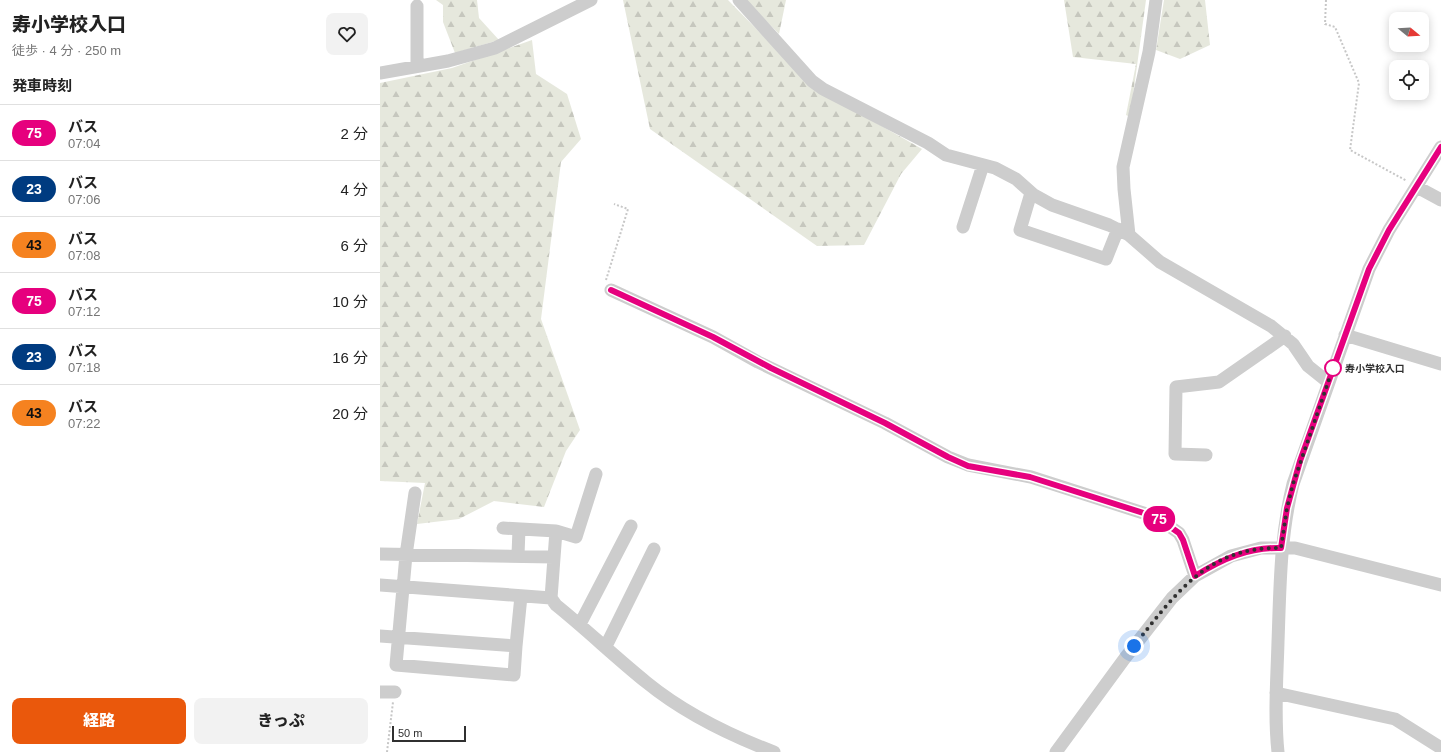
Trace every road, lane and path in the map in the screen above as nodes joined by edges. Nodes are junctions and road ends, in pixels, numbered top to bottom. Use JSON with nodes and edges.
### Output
{"nodes":[{"id":1,"x":591,"y":0,"type":"edge"},
{"id":2,"x":739,"y":0,"type":"edge"},
{"id":3,"x":1156,"y":0,"type":"edge"},
{"id":4,"x":1326,"y":0,"type":"edge"},
{"id":5,"x":417,"y":6,"type":"dead end"},
{"id":6,"x":417,"y":65,"type":"junction"},
{"id":7,"x":380,"y":73,"type":"edge"},
{"id":8,"x":1441,"y":147,"type":"edge"},
{"id":9,"x":983,"y":165,"type":"junction"},
{"id":10,"x":1417,"y":187,"type":"junction"},
{"id":11,"x":1032,"y":193,"type":"junction"},
{"id":12,"x":1441,"y":200,"type":"edge"},
{"id":13,"x":614,"y":204,"type":"dead end"},
{"id":14,"x":963,"y":227,"type":"dead end"},
{"id":15,"x":1124,"y":232,"type":"junction"},
{"id":16,"x":611,"y":290,"type":"joint"},
{"id":17,"x":1345,"y":335,"type":"junction"},
{"id":18,"x":1285,"y":336,"type":"junction"},
{"id":19,"x":1441,"y":364,"type":"edge"},
{"id":20,"x":1328,"y":382,"type":"junction"},
{"id":21,"x":1206,"y":455,"type":"dead end"},
{"id":22,"x":596,"y":474,"type":"dead end"},
{"id":23,"x":416,"y":493,"type":"dead end"},
{"id":24,"x":631,"y":526,"type":"dead end"},
{"id":25,"x":503,"y":528,"type":"dead end"},
{"id":26,"x":519,"y":529,"type":"junction"},
{"id":27,"x":556,"y":531,"type":"junction"},
{"id":28,"x":654,"y":548,"type":"dead end"},
{"id":29,"x":1281,"y":548,"type":"junction"},
{"id":30,"x":380,"y":554,"type":"edge"},
{"id":31,"x":406,"y":554,"type":"junction"},
{"id":32,"x":518,"y":555,"type":"junction"},
{"id":33,"x":554,"y":556,"type":"junction"},
{"id":34,"x":1195,"y":576,"type":"junction"},
{"id":35,"x":380,"y":585,"type":"edge"},
{"id":36,"x":1441,"y":585,"type":"edge"},
{"id":37,"x":403,"y":587,"type":"junction"},
{"id":38,"x":521,"y":596,"type":"junction"},
{"id":39,"x":551,"y":598,"type":"junction"},
{"id":40,"x":580,"y":624,"type":"junction"},
{"id":41,"x":380,"y":636,"type":"edge"},
{"id":42,"x":399,"y":638,"type":"junction"},
{"id":43,"x":516,"y":646,"type":"junction"},
{"id":44,"x":606,"y":646,"type":"junction"},
{"id":45,"x":380,"y":692,"type":"edge"},
{"id":46,"x":395,"y":692,"type":"joint"},
{"id":47,"x":1276,"y":693,"type":"junction"},
{"id":48,"x":1441,"y":748,"type":"edge"},
{"id":49,"x":387,"y":752,"type":"edge"},
{"id":50,"x":774,"y":752,"type":"edge"},
{"id":51,"x":1056,"y":752,"type":"edge"},
{"id":52,"x":1278,"y":752,"type":"edge"}],
"edges":[{"from":1,"to":6,"type":"street"},
{"from":2,"to":9,"type":"street"},
{"from":3,"to":15,"type":"street"},
{"from":4,"to":10,"type":"path"},
{"from":5,"to":6,"type":"street"},
{"from":6,"to":7,"type":"street"},
{"from":8,"to":10,"type":"street"},
{"from":9,"to":11,"type":"street"},
{"from":9,"to":14,"type":"street"},
{"from":10,"to":12,"type":"street"},
{"from":10,"to":17,"type":"street"},
{"from":11,"to":15,"type":"street"},
{"from":11,"to":15,"type":"street"},
{"from":13,"to":16,"type":"path"},
{"from":15,"to":18,"type":"street"},
{"from":16,"to":34,"type":"street"},
{"from":17,"to":19,"type":"street"},
{"from":17,"to":20,"type":"street"},
{"from":18,"to":20,"type":"street"},
{"from":18,"to":21,"type":"street"},
{"from":20,"to":29,"type":"street"},
{"from":22,"to":27,"type":"street"},
{"from":23,"to":31,"type":"street"},
{"from":24,"to":40,"type":"street"},
{"from":25,"to":26,"type":"street"},
{"from":26,"to":27,"type":"street"},
{"from":26,"to":32,"type":"street"},
{"from":27,"to":33,"type":"street"},
{"from":28,"to":44,"type":"street"},
{"from":29,"to":34,"type":"street"},
{"from":29,"to":36,"type":"street"},
{"from":29,"to":47,"type":"street"},
{"from":30,"to":31,"type":"street"},
{"from":31,"to":32,"type":"street"},
{"from":31,"to":37,"type":"street"},
{"from":32,"to":33,"type":"street"},
{"from":33,"to":39,"type":"street"},
{"from":34,"to":51,"type":"street"},
{"from":35,"to":37,"type":"street"},
{"from":37,"to":38,"type":"street"},
{"from":37,"to":42,"type":"street"},
{"from":38,"to":39,"type":"street"},
{"from":38,"to":43,"type":"street"},
{"from":39,"to":40,"type":"street"},
{"from":40,"to":44,"type":"street"},
{"from":41,"to":42,"type":"street"},
{"from":42,"to":43,"type":"street"},
{"from":42,"to":43,"type":"street"},
{"from":44,"to":50,"type":"street"},
{"from":45,"to":46,"type":"street"},
{"from":46,"to":49,"type":"path"},
{"from":47,"to":48,"type":"street"},
{"from":47,"to":52,"type":"street"}]}
